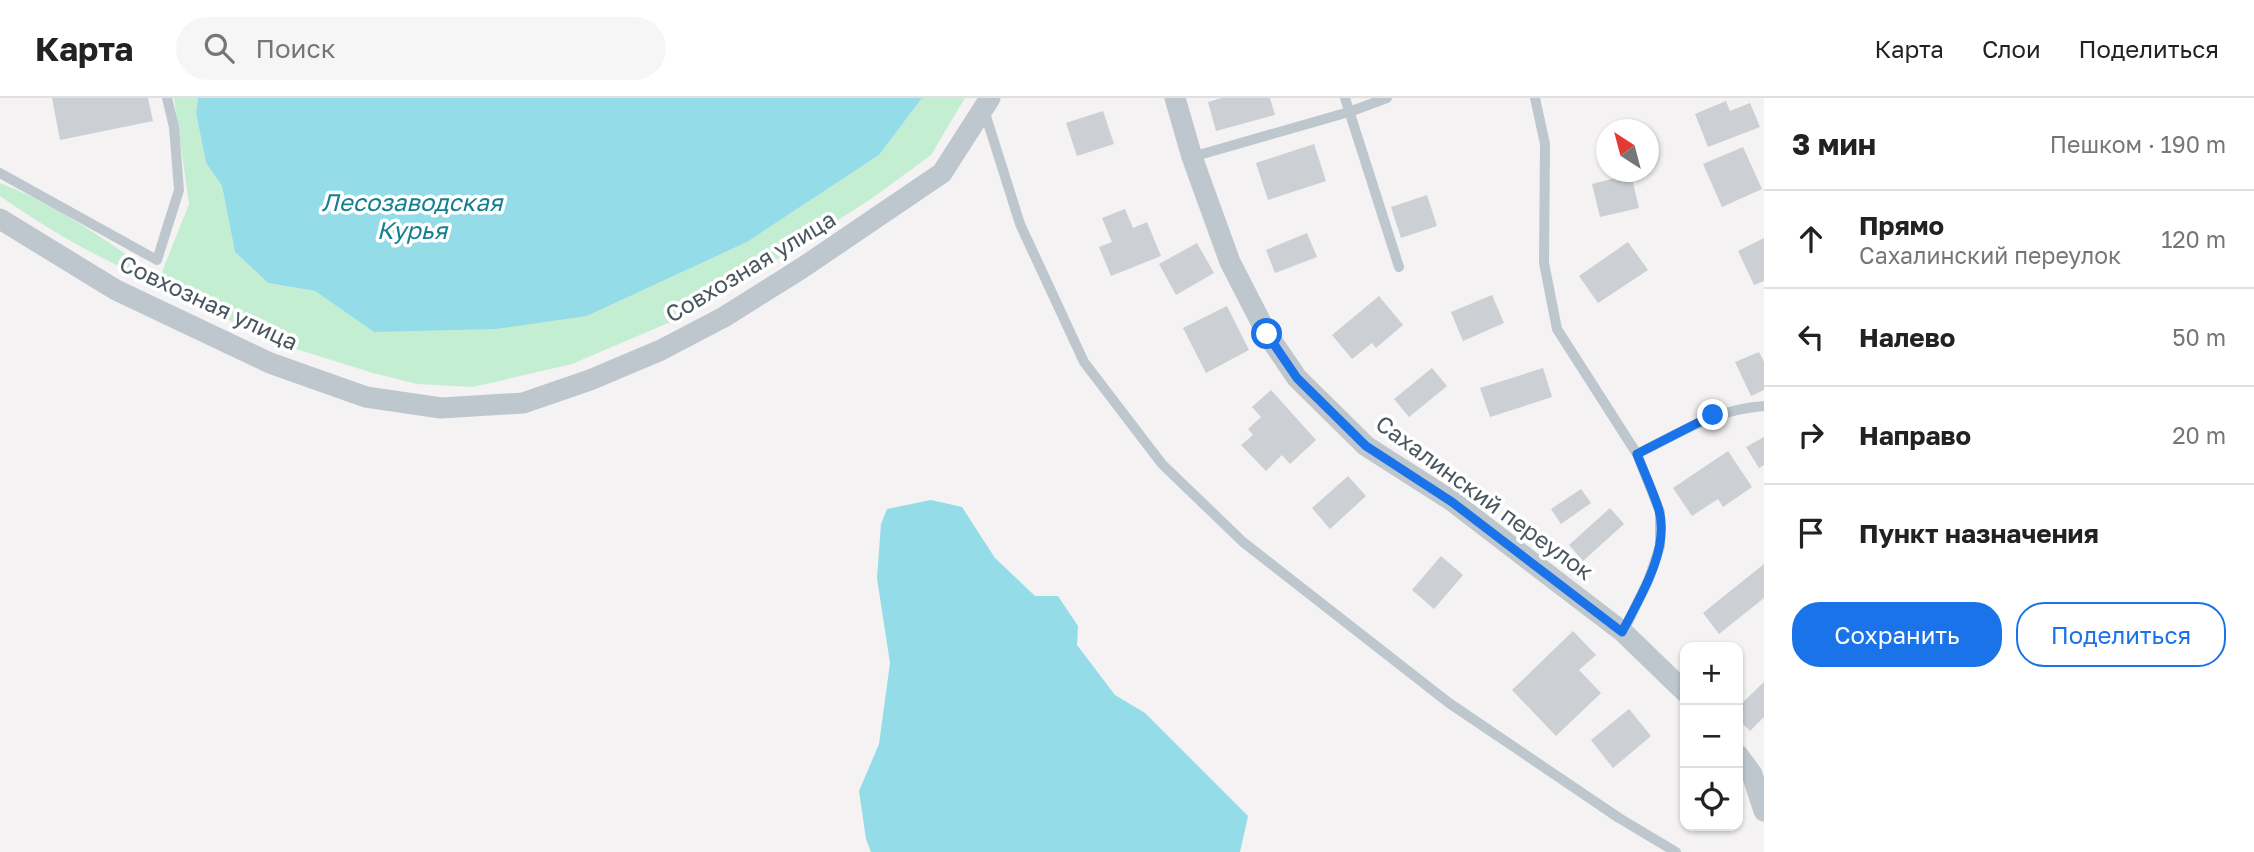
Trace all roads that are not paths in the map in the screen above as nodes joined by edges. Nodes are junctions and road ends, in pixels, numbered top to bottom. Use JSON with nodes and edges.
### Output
{"nodes":[{"id":1,"x":167,"y":98,"type":"edge"},
{"id":2,"x":1175,"y":98,"type":"edge"},
{"id":3,"x":1345,"y":98,"type":"edge"},
{"id":4,"x":1387,"y":98,"type":"edge"},
{"id":5,"x":1535,"y":98,"type":"edge"},
{"id":6,"x":987,"y":104,"type":"edge"},
{"id":7,"x":1349,"y":112,"type":"junction"},
{"id":8,"x":1192,"y":157,"type":"junction"},
{"id":9,"x":0,"y":173,"type":"edge"},
{"id":10,"x":0,"y":219,"type":"edge"},
{"id":11,"x":1399,"y":267,"type":"dead end"},
{"id":12,"x":1764,"y":406,"type":"edge"},
{"id":13,"x":1637,"y":454,"type":"junction"},
{"id":14,"x":1622,"y":632,"type":"junction"},
{"id":15,"x":1680,"y":687,"type":"edge"},
{"id":16,"x":1743,"y":762,"type":"edge"},
{"id":17,"x":1764,"y":811,"type":"edge"},
{"id":18,"x":1676,"y":852,"type":"edge"}],
"edges":[{"from":1,"to":9,"type":"lane"},
{"from":2,"to":8,"type":"street","name":"Сахалинский переулок"},
{"from":3,"to":7,"type":"lane"},
{"from":4,"to":7,"type":"lane"},
{"from":5,"to":13,"type":"lane"},
{"from":6,"to":10,"type":"street","name":"Совхозная улица"},
{"from":6,"to":18,"type":"lane"},
{"from":7,"to":8,"type":"lane"},
{"from":7,"to":11,"type":"lane"},
{"from":8,"to":14,"type":"street","name":"Сахалинский переулок"},
{"from":12,"to":13,"type":"lane"},
{"from":13,"to":14,"type":"lane"},
{"from":14,"to":15,"type":"street","name":"Сахалинский переулок"},
{"from":16,"to":17,"type":"street"}]}
